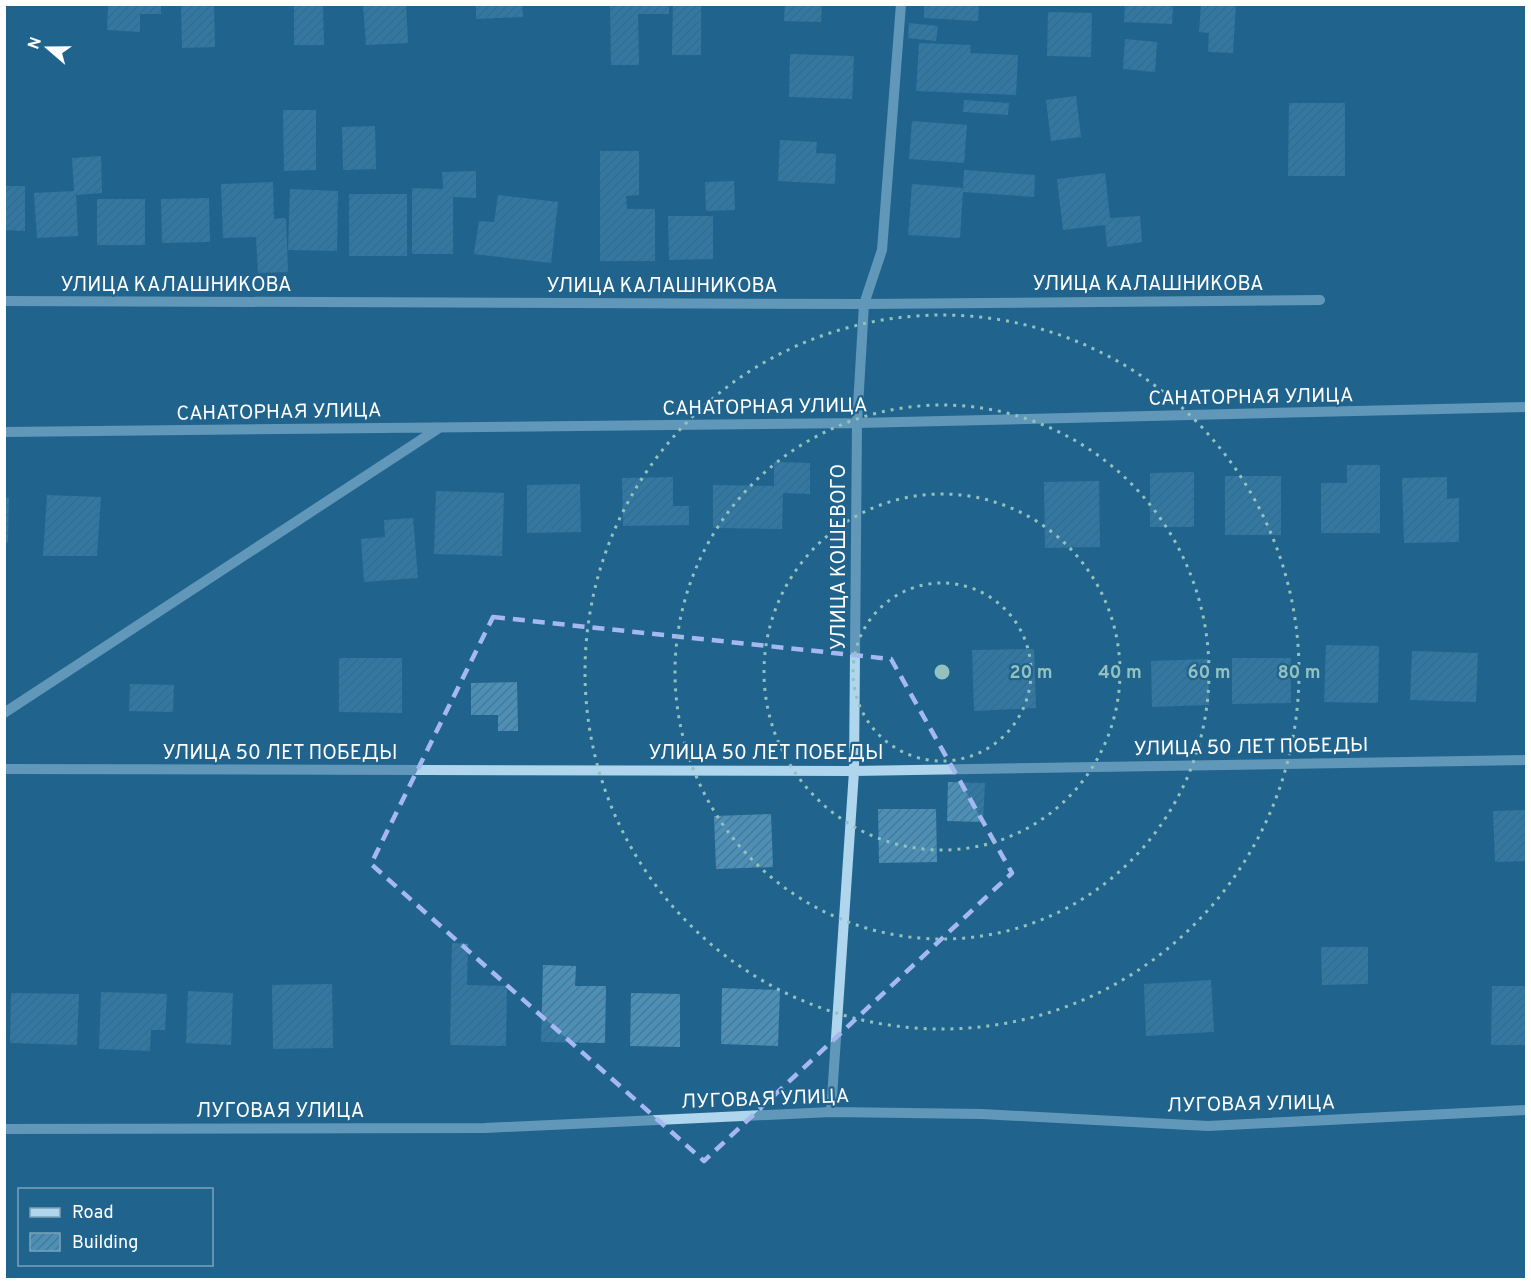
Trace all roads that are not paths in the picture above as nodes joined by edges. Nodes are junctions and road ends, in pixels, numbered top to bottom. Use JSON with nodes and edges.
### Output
{"nodes":[{"id":1,"x":901,"y":4,"type":"edge"},
{"id":2,"x":1320,"y":300,"type":"dead end"},
{"id":3,"x":4,"y":301,"type":"edge"},
{"id":4,"x":864,"y":304,"type":"junction"},
{"id":5,"x":1527,"y":407,"type":"edge"},
{"id":6,"x":857,"y":423,"type":"junction"},
{"id":7,"x":440,"y":428,"type":"junction"},
{"id":8,"x":4,"y":432,"type":"edge"},
{"id":9,"x":4,"y":713,"type":"edge"},
{"id":10,"x":1527,"y":760,"type":"edge"},
{"id":11,"x":4,"y":769,"type":"edge"},
{"id":12,"x":854,"y":771,"type":"junction"},
{"id":13,"x":1527,"y":1110,"type":"edge"},
{"id":14,"x":831,"y":1112,"type":"junction"},
{"id":15,"x":4,"y":1129,"type":"edge"}],
"edges":[{"from":1,"to":4,"type":"street","name":"УЛИЦА КОШЕВОГО"},
{"from":2,"to":4,"type":"street","name":"УЛИЦА КАЛАШНИКОВА"},
{"from":3,"to":4,"type":"street","name":"УЛИЦА КАЛАШНИКОВА"},
{"from":4,"to":6,"type":"street","name":"УЛИЦА КОШЕВОГО"},
{"from":5,"to":6,"type":"street","name":"САНАТОРНАЯ УЛИЦА"},
{"from":6,"to":7,"type":"street","name":"САНАТОРНАЯ УЛИЦА"},
{"from":6,"to":12,"type":"street","name":"УЛИЦА КОШЕВОГО"},
{"from":7,"to":8,"type":"street","name":"САНАТОРНАЯ УЛИЦА"},
{"from":7,"to":9,"type":"street"},
{"from":10,"to":12,"type":"street","name":"УЛИЦА 50 ЛЕТ ПОБЕДЫ"},
{"from":11,"to":12,"type":"street","name":"УЛИЦА 50 ЛЕТ ПОБЕДЫ"},
{"from":12,"to":14,"type":"street","name":"УЛИЦА КОШЕВОГО"},
{"from":13,"to":14,"type":"street","name":"ЛУГОВАЯ УЛИЦА"},
{"from":14,"to":15,"type":"street","name":"ЛУГОВАЯ УЛИЦА"}]}
